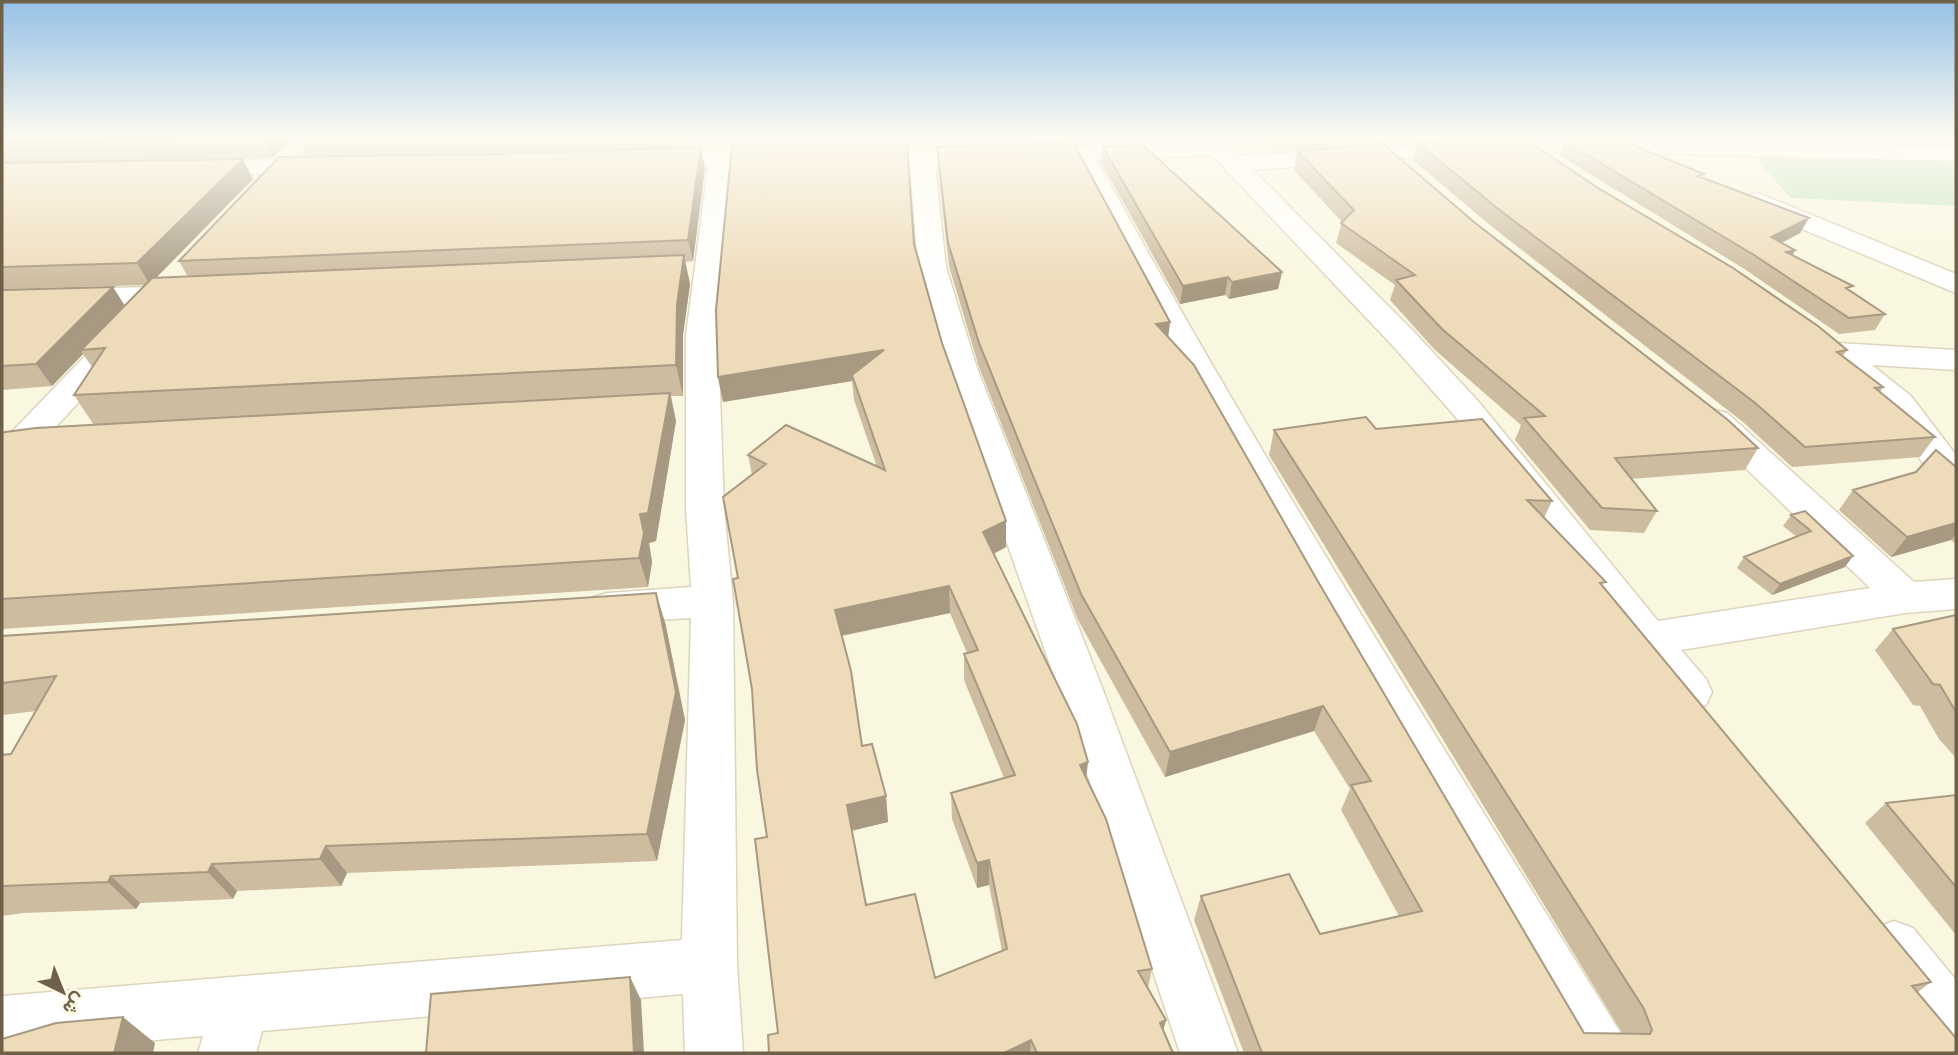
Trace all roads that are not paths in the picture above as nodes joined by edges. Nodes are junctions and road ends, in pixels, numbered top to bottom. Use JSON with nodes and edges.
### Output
{"nodes":[{"id":1,"x":260,"y":188,"type":"edge"},
{"id":2,"x":715,"y":188,"type":"edge"},
{"id":3,"x":925,"y":188,"type":"edge"},
{"id":4,"x":1099,"y":188,"type":"edge"},
{"id":5,"x":1259,"y":188,"type":"edge"},
{"id":6,"x":1731,"y":191,"type":"edge"},
{"id":7,"x":252,"y":197,"type":"edge"},
{"id":8,"x":188,"y":266,"type":"edge"},
{"id":9,"x":1956,"y":284,"type":"edge"},
{"id":10,"x":215,"y":293,"type":"edge"},
{"id":11,"x":160,"y":296,"type":"junction"},
{"id":12,"x":2,"y":300,"type":"edge"},
{"id":13,"x":1812,"y":334,"type":"edge"},
{"id":14,"x":1838,"y":353,"type":"junction"},
{"id":15,"x":1956,"y":360,"type":"edge"},
{"id":16,"x":1692,"y":402,"type":"edge"},
{"id":17,"x":61,"y":442,"type":"edge"},
{"id":18,"x":8,"y":451,"type":"edge"},
{"id":19,"x":1956,"y":476,"type":"edge"},
{"id":20,"x":1955,"y":595,"type":"edge"},
{"id":21,"x":1905,"y":598,"type":"junction"},
{"id":22,"x":712,"y":601,"type":"junction"},
{"id":23,"x":573,"y":610,"type":"edge"},
{"id":24,"x":1647,"y":639,"type":"junction"},
{"id":25,"x":1716,"y":725,"type":"edge"},
{"id":26,"x":1870,"y":918,"type":"edge"},
{"id":27,"x":709,"y":965,"type":"junction"},
{"id":28,"x":2,"y":1025,"type":"edge"},
{"id":29,"x":1956,"y":1025,"type":"edge"},
{"id":30,"x":234,"y":1029,"type":"edge"},
{"id":31,"x":714,"y":1053,"type":"edge"},
{"id":32,"x":1209,"y":1053,"type":"edge"},
{"id":33,"x":1599,"y":1053,"type":"edge"}],
"edges":[{"from":1,"to":7,"type":"street"},
{"from":2,"to":22,"type":"street"},
{"from":3,"to":32,"type":"street"},
{"from":4,"to":33,"type":"street"},
{"from":5,"to":24,"type":"street"},
{"from":6,"to":9,"type":"street"},
{"from":8,"to":11,"type":"street"},
{"from":10,"to":11,"type":"street"},
{"from":11,"to":12,"type":"street"},
{"from":11,"to":18,"type":"street"},
{"from":13,"to":14,"type":"street"},
{"from":14,"to":15,"type":"street"},
{"from":14,"to":19,"type":"street"},
{"from":16,"to":21,"type":"street"},
{"from":17,"to":18,"type":"street"},
{"from":20,"to":21,"type":"street"},
{"from":21,"to":24,"type":"street"},
{"from":22,"to":23,"type":"street"},
{"from":22,"to":27,"type":"street"},
{"from":24,"to":25,"type":"street"},
{"from":26,"to":29,"type":"street"},
{"from":27,"to":30,"type":"street"},
{"from":27,"to":31,"type":"street"},
{"from":28,"to":30,"type":"street"}]}
